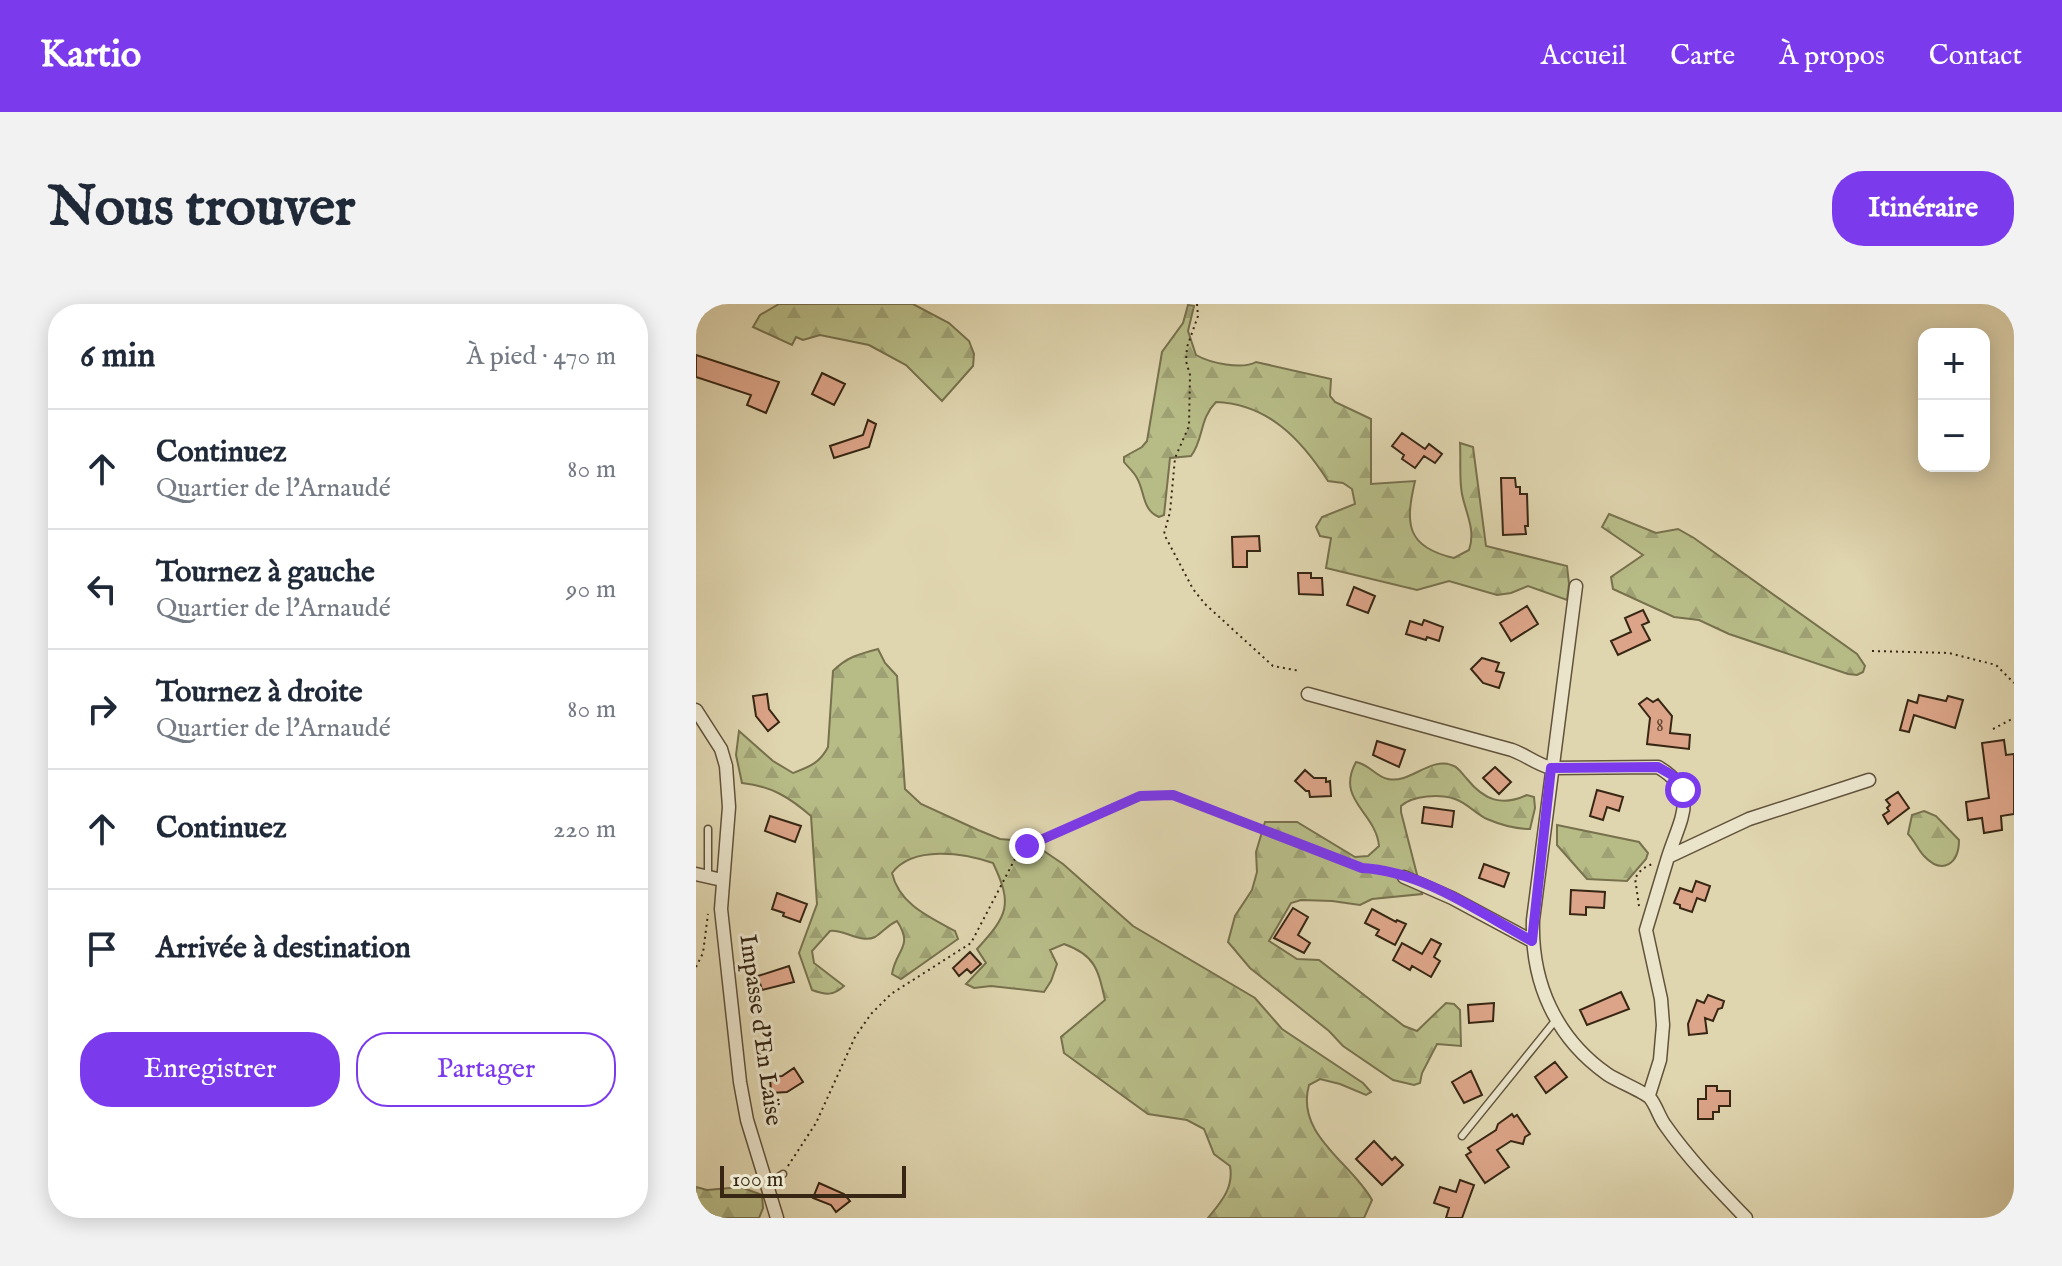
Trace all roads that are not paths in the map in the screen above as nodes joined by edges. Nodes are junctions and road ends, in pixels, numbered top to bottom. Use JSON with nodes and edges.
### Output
{"nodes":[{"id":1,"x":1576,"y":586,"type":"dead end"},
{"id":2,"x":1308,"y":694,"type":"dead end"},
{"id":3,"x":696,"y":710,"type":"edge"},
{"id":4,"x":1551,"y":768,"type":"junction"},
{"id":5,"x":1869,"y":780,"type":"dead end"},
{"id":6,"x":708,"y":829,"type":"dead end"},
{"id":7,"x":1668,"y":857,"type":"junction"},
{"id":8,"x":702,"y":875,"type":"edge"},
{"id":9,"x":1404,"y":877,"type":"road end"},
{"id":10,"x":722,"y":880,"type":"junction"},
{"id":11,"x":1532,"y":941,"type":"junction"},
{"id":12,"x":1555,"y":1021,"type":"junction"},
{"id":13,"x":1649,"y":1095,"type":"junction"},
{"id":14,"x":1462,"y":1136,"type":"dead end"},
{"id":15,"x":783,"y":1174,"type":"road end"},
{"id":16,"x":767,"y":1184,"type":"junction"},
{"id":17,"x":777,"y":1218,"type":"edge"},
{"id":18,"x":1746,"y":1218,"type":"edge"}],
"edges":[{"from":1,"to":4,"type":"street"},
{"from":2,"to":4,"type":"street"},
{"from":3,"to":10,"type":"street","name":"Impasse d'En Laïse"},
{"from":4,"to":7,"type":"street"},
{"from":4,"to":11,"type":"street"},
{"from":5,"to":7,"type":"street"},
{"from":6,"to":8,"type":"lane"},
{"from":7,"to":13,"type":"street"},
{"from":8,"to":10,"type":"street"},
{"from":9,"to":11,"type":"street"},
{"from":10,"to":16,"type":"street","name":"Impasse d'En Laïse"},
{"from":11,"to":12,"type":"street"},
{"from":12,"to":13,"type":"street"},
{"from":12,"to":14,"type":"lane"},
{"from":13,"to":18,"type":"street"},
{"from":15,"to":16,"type":"lane"},
{"from":16,"to":17,"type":"street","name":"Impasse d'En Laïse"}]}
